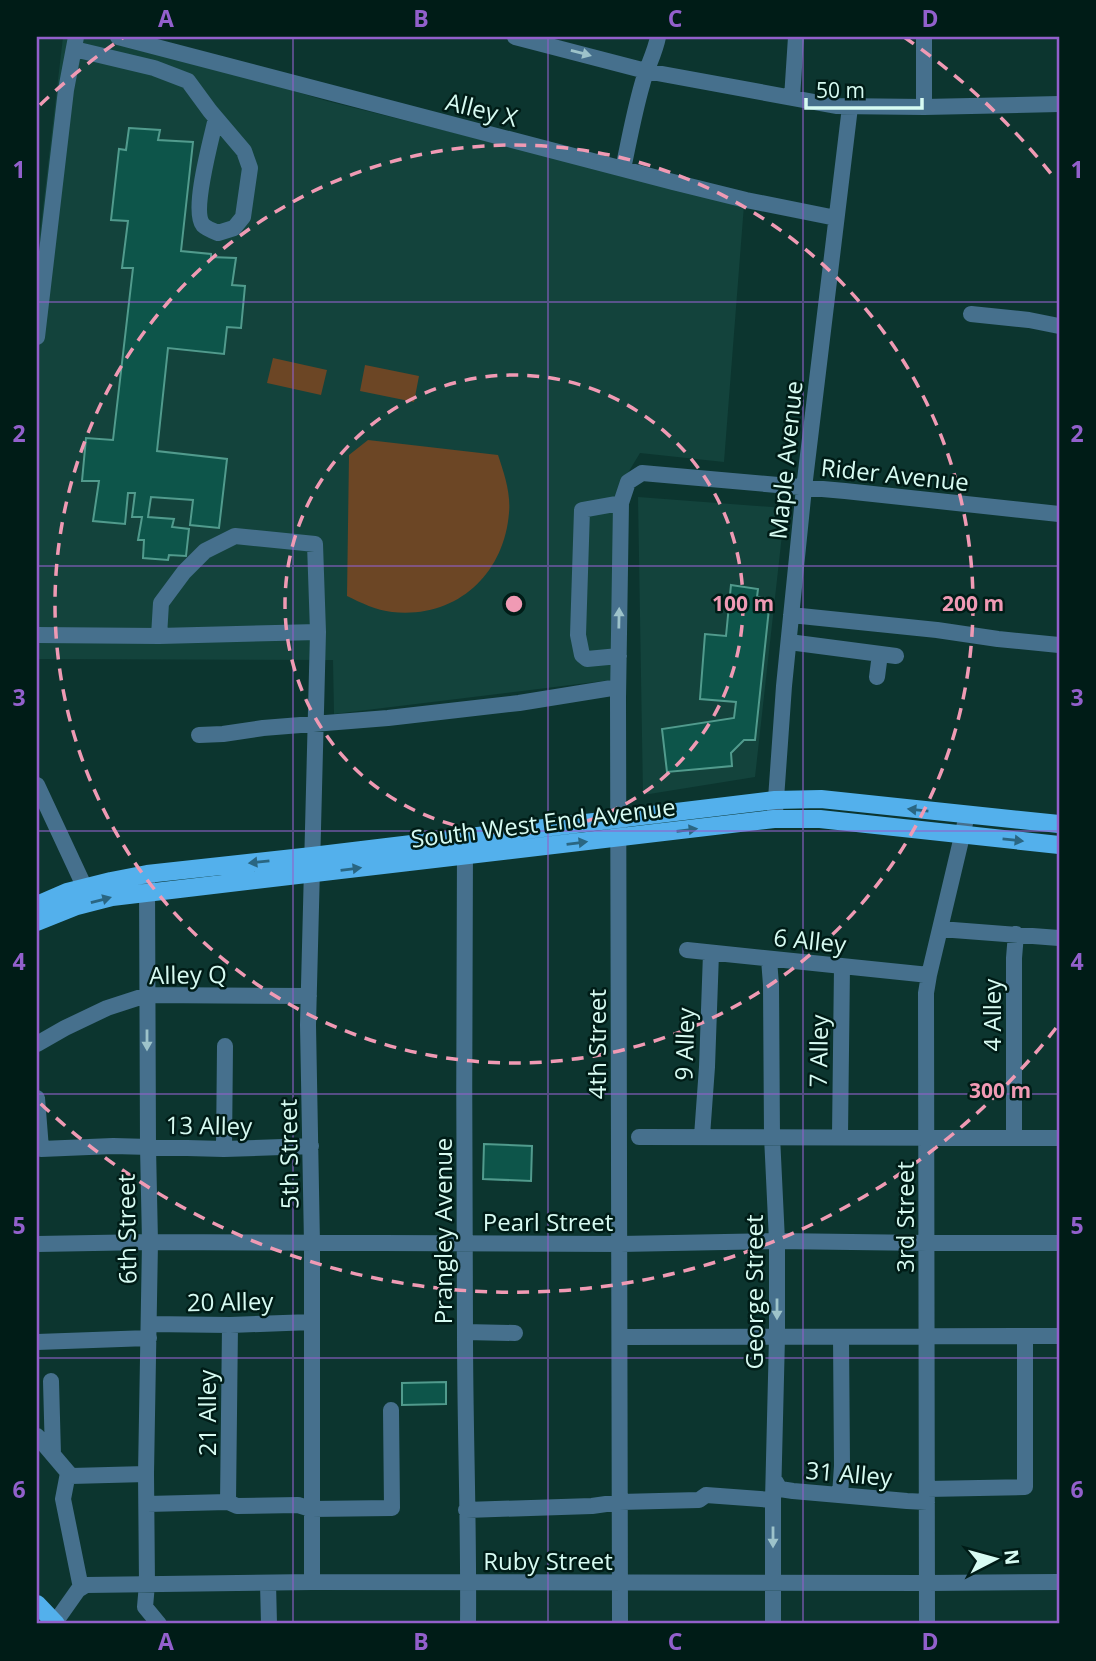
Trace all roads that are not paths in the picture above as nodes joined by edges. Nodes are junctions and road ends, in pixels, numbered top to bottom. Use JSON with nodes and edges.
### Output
{"nodes":[{"id":1,"x":118,"y":37,"type":"edge"},
{"id":2,"x":515,"y":37,"type":"edge"},
{"id":3,"x":657,"y":37,"type":"edge"},
{"id":4,"x":796,"y":37,"type":"edge"},
{"id":5,"x":924,"y":37,"type":"edge"},
{"id":6,"x":75,"y":43,"type":"edge"},
{"id":7,"x":646,"y":71,"type":"junction"},
{"id":8,"x":792,"y":98,"type":"junction"},
{"id":9,"x":1059,"y":104,"type":"edge"},
{"id":10,"x":850,"y":107,"type":"junction"},
{"id":11,"x":924,"y":107,"type":"junction"},
{"id":12,"x":216,"y":118,"type":"junction"},
{"id":13,"x":623,"y":169,"type":"junction"},
{"id":14,"x":836,"y":218,"type":"junction"},
{"id":15,"x":971,"y":314,"type":"dead end"},
{"id":16,"x":1059,"y":327,"type":"edge"},
{"id":17,"x":37,"y":337,"type":"edge"},
{"id":18,"x":804,"y":488,"type":"junction"},
{"id":19,"x":621,"y":503,"type":"junction"},
{"id":20,"x":1059,"y":514,"type":"edge"},
{"id":21,"x":791,"y":615,"type":"junction"},
{"id":22,"x":317,"y":632,"type":"junction"},
{"id":23,"x":37,"y":635,"type":"edge"},
{"id":24,"x":159,"y":636,"type":"junction"},
{"id":25,"x":789,"y":642,"type":"junction"},
{"id":26,"x":1059,"y":645,"type":"edge"},
{"id":27,"x":880,"y":654,"type":"junction"},
{"id":28,"x":618,"y":656,"type":"junction"},
{"id":29,"x":897,"y":656,"type":"dead end"},
{"id":30,"x":877,"y":677,"type":"dead end"},
{"id":31,"x":618,"y":687,"type":"junction"},
{"id":32,"x":316,"y":724,"type":"junction"},
{"id":33,"x":199,"y":735,"type":"dead end"},
{"id":34,"x":37,"y":785,"type":"edge"},
{"id":35,"x":775,"y":800,"type":"junction"},
{"id":36,"x":967,"y":815,"type":"junction"},
{"id":37,"x":619,"y":819,"type":"junction"},
{"id":38,"x":775,"y":819,"type":"junction"},
{"id":39,"x":1059,"y":824,"type":"edge"},
{"id":40,"x":963,"y":835,"type":"junction"},
{"id":41,"x":465,"y":837,"type":"junction"},
{"id":42,"x":619,"y":838,"type":"junction"},
{"id":43,"x":1059,"y":845,"type":"edge"},
{"id":44,"x":465,"y":856,"type":"junction"},
{"id":45,"x":311,"y":865,"type":"junction"},
{"id":46,"x":147,"y":874,"type":"junction"},
{"id":47,"x":85,"y":888,"type":"junction"},
{"id":48,"x":147,"y":893,"type":"junction"},
{"id":49,"x":37,"y":905,"type":"edge"},
{"id":50,"x":37,"y":922,"type":"edge"},
{"id":51,"x":940,"y":929,"type":"junction"},
{"id":52,"x":1016,"y":934,"type":"junction"},
{"id":53,"x":1059,"y":938,"type":"edge"},
{"id":54,"x":687,"y":950,"type":"dead end"},
{"id":55,"x":711,"y":953,"type":"junction"},
{"id":56,"x":769,"y":959,"type":"junction"},
{"id":57,"x":842,"y":966,"type":"junction"},
{"id":58,"x":929,"y":975,"type":"junction"},
{"id":59,"x":147,"y":995,"type":"junction"},
{"id":60,"x":309,"y":996,"type":"junction"},
{"id":61,"x":37,"y":1044,"type":"edge"},
{"id":62,"x":225,"y":1046,"type":"dead end"},
{"id":63,"x":37,"y":1096,"type":"edge"},
{"id":64,"x":702,"y":1136,"type":"junction"},
{"id":65,"x":772,"y":1136,"type":"junction"},
{"id":66,"x":840,"y":1136,"type":"junction"},
{"id":67,"x":639,"y":1137,"type":"dead end"},
{"id":68,"x":926,"y":1137,"type":"junction"},
{"id":69,"x":1014,"y":1138,"type":"junction"},
{"id":70,"x":1059,"y":1138,"type":"edge"},
{"id":71,"x":311,"y":1146,"type":"junction"},
{"id":72,"x":148,"y":1147,"type":"junction"},
{"id":73,"x":224,"y":1149,"type":"junction"},
{"id":74,"x":776,"y":1241,"type":"junction"},
{"id":75,"x":150,"y":1242,"type":"junction"},
{"id":76,"x":926,"y":1243,"type":"junction"},
{"id":77,"x":1059,"y":1243,"type":"edge"},
{"id":78,"x":37,"y":1244,"type":"edge"},
{"id":79,"x":312,"y":1244,"type":"junction"},
{"id":80,"x":465,"y":1244,"type":"junction"},
{"id":81,"x":620,"y":1244,"type":"junction"},
{"id":82,"x":312,"y":1322,"type":"junction"},
{"id":83,"x":230,"y":1325,"type":"junction"},
{"id":84,"x":149,"y":1331,"type":"junction"},
{"id":85,"x":465,"y":1332,"type":"junction"},
{"id":86,"x":515,"y":1332,"type":"dead end"},
{"id":87,"x":926,"y":1336,"type":"junction"},
{"id":88,"x":1059,"y":1336,"type":"edge"},
{"id":89,"x":620,"y":1337,"type":"junction"},
{"id":90,"x":777,"y":1337,"type":"junction"},
{"id":91,"x":841,"y":1337,"type":"junction"},
{"id":92,"x":1025,"y":1337,"type":"junction"},
{"id":93,"x":37,"y":1342,"type":"edge"},
{"id":94,"x":51,"y":1381,"type":"dead end"},
{"id":95,"x":391,"y":1410,"type":"dead end"},
{"id":96,"x":37,"y":1436,"type":"edge"},
{"id":97,"x":53,"y":1455,"type":"junction"},
{"id":98,"x":68,"y":1473,"type":"junction"},
{"id":99,"x":146,"y":1474,"type":"junction"},
{"id":100,"x":774,"y":1479,"type":"junction"},
{"id":101,"x":840,"y":1495,"type":"junction"},
{"id":102,"x":927,"y":1496,"type":"junction"},
{"id":103,"x":773,"y":1500,"type":"junction"},
{"id":104,"x":228,"y":1502,"type":"junction"},
{"id":105,"x":620,"y":1502,"type":"junction"},
{"id":106,"x":147,"y":1504,"type":"junction"},
{"id":107,"x":311,"y":1509,"type":"junction"},
{"id":108,"x":466,"y":1510,"type":"junction"},
{"id":109,"x":312,"y":1582,"type":"junction"},
{"id":110,"x":469,"y":1582,"type":"junction"},
{"id":111,"x":1059,"y":1582,"type":"edge"},
{"id":112,"x":268,"y":1583,"type":"junction"},
{"id":113,"x":620,"y":1583,"type":"junction"},
{"id":114,"x":773,"y":1583,"type":"junction"},
{"id":115,"x":927,"y":1583,"type":"junction"},
{"id":116,"x":147,"y":1584,"type":"junction"},
{"id":117,"x":81,"y":1588,"type":"junction"},
{"id":118,"x":37,"y":1604,"type":"edge"},
{"id":119,"x":468,"y":1605,"type":"junction"},
{"id":120,"x":55,"y":1624,"type":"edge"},
{"id":121,"x":159,"y":1624,"type":"edge"},
{"id":122,"x":269,"y":1624,"type":"edge"},
{"id":123,"x":456,"y":1624,"type":"edge"},
{"id":124,"x":468,"y":1624,"type":"edge"},
{"id":125,"x":620,"y":1624,"type":"edge"},
{"id":126,"x":773,"y":1624,"type":"edge"},
{"id":127,"x":927,"y":1624,"type":"edge"}],
"edges":[{"from":1,"to":13,"type":"street","name":"Alley X"},
{"from":2,"to":7,"type":"street","one_way":true},
{"from":3,"to":7,"type":"street"},
{"from":4,"to":8,"type":"street"},
{"from":5,"to":11,"type":"street"},
{"from":6,"to":12,"type":"street"},
{"from":6,"to":17,"type":"street"},
{"from":7,"to":8,"type":"street"},
{"from":7,"to":13,"type":"street"},
{"from":8,"to":10,"type":"street"},
{"from":9,"to":11,"type":"street"},
{"from":10,"to":11,"type":"street"},
{"from":10,"to":14,"type":"street","name":"Maple Avenue"},
{"from":12,"to":12,"type":"street"},
{"from":13,"to":14,"type":"street","name":"Alley X"},
{"from":14,"to":18,"type":"street","name":"Maple Avenue"},
{"from":15,"to":16,"type":"street"},
{"from":18,"to":19,"type":"street","name":"Rider Avenue"},
{"from":18,"to":20,"type":"street","name":"Rider Avenue"},
{"from":18,"to":21,"type":"street","name":"Maple Avenue"},
{"from":28,"to":19,"type":"street","name":"4th Street","one_way":true},
{"from":19,"to":28,"type":"street"},
{"from":21,"to":25,"type":"street","name":"Maple Avenue"},
{"from":21,"to":26,"type":"street"},
{"from":22,"to":24,"type":"street"},
{"from":22,"to":24,"type":"street","name":"5th Street"},
{"from":22,"to":32,"type":"street","name":"5th Street"},
{"from":23,"to":24,"type":"street"},
{"from":25,"to":27,"type":"street"},
{"from":25,"to":35,"type":"street","name":"Maple Avenue"},
{"from":27,"to":29,"type":"street"},
{"from":27,"to":30,"type":"street"},
{"from":28,"to":31,"type":"street","name":"4th Street"},
{"from":31,"to":32,"type":"street"},
{"from":31,"to":37,"type":"street","name":"4th Street"},
{"from":32,"to":33,"type":"street"},
{"from":32,"to":45,"type":"street","name":"5th Street"},
{"from":34,"to":47,"type":"street"},
{"from":36,"to":35,"type":"main road","name":"South West End Avenue","one_way":true},
{"from":35,"to":37,"type":"main road","name":"South West End Avenue"},
{"from":35,"to":38,"type":"street","name":"Maple Avenue"},
{"from":36,"to":39,"type":"main road","name":"South West End Avenue"},
{"from":36,"to":40,"type":"street","name":"3rd Street"},
{"from":37,"to":41,"type":"main road","name":"South West End Avenue"},
{"from":37,"to":42,"type":"street","name":"4th Street"},
{"from":38,"to":40,"type":"main road","name":"South West End Avenue"},
{"from":42,"to":38,"type":"main road","name":"South West End Avenue","one_way":true},
{"from":40,"to":43,"type":"main road","name":"South West End Avenue","one_way":true},
{"from":40,"to":51,"type":"street","name":"3rd Street"},
{"from":41,"to":44,"type":"street","name":"Prangley Avenue"},
{"from":41,"to":45,"type":"main road","name":"South West End Avenue"},
{"from":44,"to":42,"type":"main road","name":"South West End Avenue","one_way":true},
{"from":42,"to":81,"type":"street","name":"4th Street"},
{"from":45,"to":44,"type":"main road","name":"South West End Avenue","one_way":true},
{"from":44,"to":80,"type":"street","name":"Prangley Avenue"},
{"from":45,"to":46,"type":"main road","name":"South West End Avenue","one_way":true},
{"from":45,"to":48,"type":"main road","name":"South West End Avenue"},
{"from":45,"to":60,"type":"street","name":"5th Street"},
{"from":46,"to":47,"type":"main road","name":"South West End Avenue"},
{"from":46,"to":48,"type":"street","name":"6th Street"},
{"from":47,"to":49,"type":"main road","name":"South West End Avenue"},
{"from":50,"to":48,"type":"main road","name":"South West End Avenue","one_way":true},
{"from":48,"to":59,"type":"street","name":"6th Street"},
{"from":51,"to":52,"type":"street"},
{"from":51,"to":58,"type":"street","name":"3rd Street"},
{"from":52,"to":53,"type":"street"},
{"from":52,"to":69,"type":"street","name":"4 Alley"},
{"from":54,"to":55,"type":"street","name":"6 Alley"},
{"from":55,"to":56,"type":"street","name":"6 Alley"},
{"from":55,"to":64,"type":"street","name":"9 Alley"},
{"from":56,"to":57,"type":"street","name":"6 Alley"},
{"from":56,"to":65,"type":"street","name":"George Street"},
{"from":57,"to":58,"type":"street","name":"6 Alley"},
{"from":57,"to":66,"type":"street","name":"7 Alley"},
{"from":58,"to":68,"type":"street","name":"3rd Street"},
{"from":59,"to":60,"type":"street","name":"Alley Q"},
{"from":59,"to":61,"type":"street","name":"Alley Q"},
{"from":59,"to":72,"type":"street","name":"6th Street","one_way":true},
{"from":60,"to":71,"type":"street","name":"5th Street"},
{"from":62,"to":73,"type":"street"},
{"from":63,"to":72,"type":"street","name":"13 Alley"},
{"from":64,"to":65,"type":"street"},
{"from":64,"to":67,"type":"street"},
{"from":65,"to":66,"type":"street"},
{"from":65,"to":74,"type":"street","name":"George Street"},
{"from":66,"to":68,"type":"street"},
{"from":68,"to":69,"type":"street"},
{"from":68,"to":76,"type":"street","name":"3rd Street"},
{"from":69,"to":70,"type":"street"},
{"from":71,"to":73,"type":"street","name":"13 Alley"},
{"from":71,"to":79,"type":"street","name":"5th Street"},
{"from":72,"to":73,"type":"street","name":"13 Alley"},
{"from":72,"to":75,"type":"street","name":"6th Street"},
{"from":74,"to":76,"type":"street","name":"Pearl Street"},
{"from":74,"to":81,"type":"street","name":"Pearl Street"},
{"from":74,"to":90,"type":"street","name":"George Street","one_way":true},
{"from":75,"to":78,"type":"street","name":"Pearl Street"},
{"from":75,"to":79,"type":"street","name":"Pearl Street"},
{"from":75,"to":84,"type":"street","name":"6th Street"},
{"from":76,"to":77,"type":"street","name":"Pearl Street"},
{"from":76,"to":87,"type":"street","name":"3rd Street"},
{"from":79,"to":80,"type":"street","name":"Pearl Street"},
{"from":79,"to":82,"type":"street","name":"5th Street"},
{"from":80,"to":81,"type":"street","name":"Pearl Street"},
{"from":80,"to":85,"type":"street","name":"Prangley Avenue"},
{"from":81,"to":89,"type":"street","name":"4th Street"},
{"from":82,"to":83,"type":"street","name":"20 Alley"},
{"from":82,"to":107,"type":"street","name":"5th Street"},
{"from":83,"to":84,"type":"street","name":"20 Alley"},
{"from":83,"to":104,"type":"street","name":"21 Alley"},
{"from":84,"to":93,"type":"street","name":"20 Alley"},
{"from":84,"to":99,"type":"street","name":"6th Street"},
{"from":85,"to":86,"type":"street"},
{"from":85,"to":108,"type":"street","name":"Prangley Avenue"},
{"from":87,"to":91,"type":"street"},
{"from":87,"to":92,"type":"street"},
{"from":87,"to":102,"type":"street","name":"3rd Street"},
{"from":88,"to":92,"type":"street"},
{"from":89,"to":90,"type":"street"},
{"from":89,"to":105,"type":"street","name":"4th Street"},
{"from":90,"to":91,"type":"street"},
{"from":90,"to":100,"type":"street","name":"George Street"},
{"from":91,"to":101,"type":"street"},
{"from":92,"to":102,"type":"street","name":"31 Alley"},
{"from":94,"to":97,"type":"street"},
{"from":95,"to":107,"type":"street"},
{"from":96,"to":97,"type":"street"},
{"from":97,"to":98,"type":"street"},
{"from":98,"to":99,"type":"street"},
{"from":98,"to":117,"type":"street"},
{"from":99,"to":106,"type":"street","name":"6th Street"},
{"from":100,"to":101,"type":"street","name":"31 Alley"},
{"from":100,"to":103,"type":"street","name":"George Street"},
{"from":101,"to":102,"type":"street","name":"31 Alley"},
{"from":102,"to":115,"type":"street","name":"3rd Street"},
{"from":103,"to":105,"type":"street"},
{"from":103,"to":114,"type":"street","name":"George Street","one_way":true},
{"from":104,"to":106,"type":"street"},
{"from":104,"to":107,"type":"street"},
{"from":105,"to":108,"type":"street"},
{"from":105,"to":113,"type":"street","name":"4th Street"},
{"from":106,"to":116,"type":"street","name":"6th Street"},
{"from":107,"to":109,"type":"street","name":"5th Street"},
{"from":108,"to":110,"type":"street","name":"Prangley Avenue"},
{"from":109,"to":110,"type":"street","name":"Ruby Street"},
{"from":109,"to":112,"type":"street","name":"Ruby Street"},
{"from":110,"to":113,"type":"street","name":"Ruby Street"},
{"from":110,"to":119,"type":"street","name":"Prangley Avenue"},
{"from":111,"to":115,"type":"street","name":"Ruby Street"},
{"from":112,"to":116,"type":"street","name":"Ruby Street"},
{"from":112,"to":122,"type":"street"},
{"from":113,"to":114,"type":"street","name":"Ruby Street"},
{"from":113,"to":125,"type":"street","name":"4th Street"},
{"from":114,"to":115,"type":"street","name":"Ruby Street"},
{"from":114,"to":126,"type":"street","name":"George Street"},
{"from":115,"to":127,"type":"street","name":"3rd Street"},
{"from":116,"to":117,"type":"street","name":"Ruby Street"},
{"from":116,"to":121,"type":"street","name":"6th Street"},
{"from":117,"to":120,"type":"street"},
{"from":118,"to":120,"type":"main road"},
{"from":119,"to":123,"type":"street"},
{"from":119,"to":124,"type":"street","name":"Prangley Avenue"}]}
